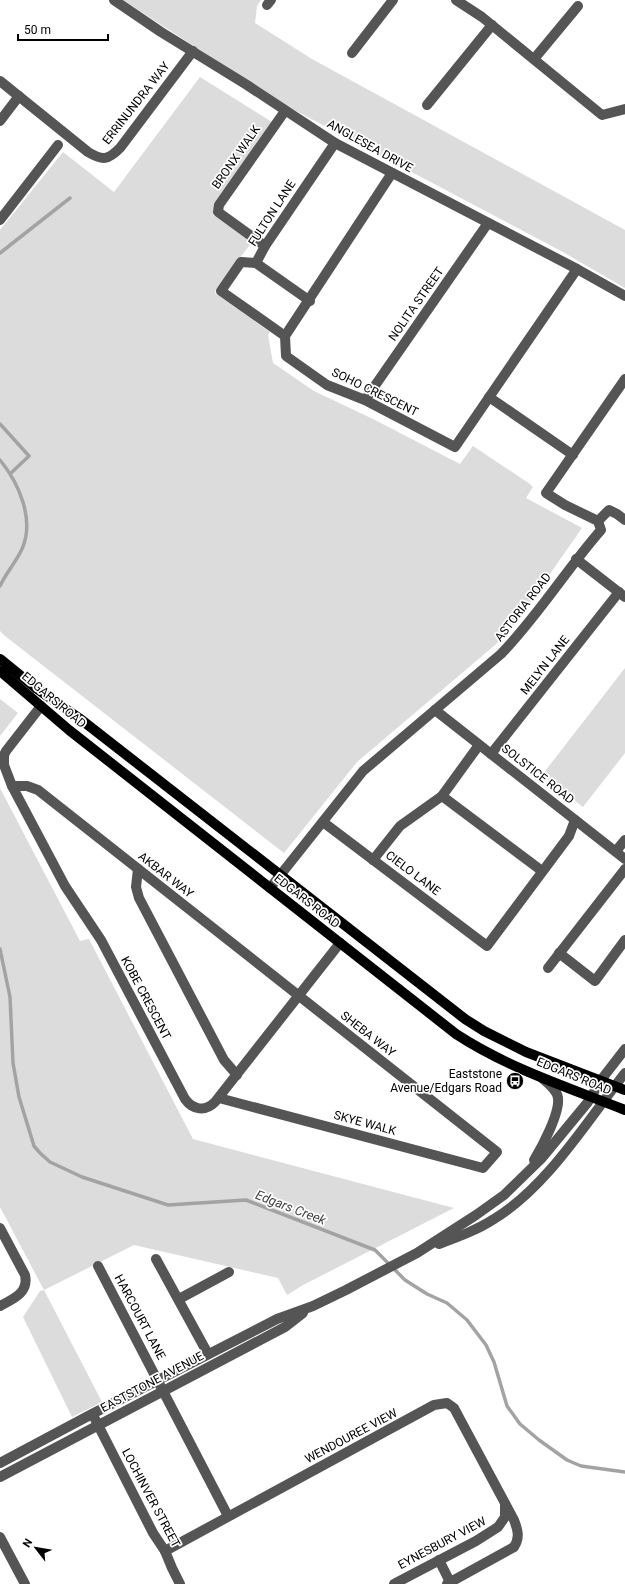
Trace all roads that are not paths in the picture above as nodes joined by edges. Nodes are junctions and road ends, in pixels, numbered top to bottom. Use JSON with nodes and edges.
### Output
{"nodes":[{"id":1,"x":114,"y":0,"type":"edge"},
{"id":2,"x":393,"y":0,"type":"edge"},
{"id":3,"x":457,"y":0,"type":"edge"},
{"id":4,"x":578,"y":6,"type":"dead end"},
{"id":5,"x":492,"y":25,"type":"junction"},
{"id":6,"x":193,"y":51,"type":"junction"},
{"id":7,"x":352,"y":53,"type":"dead end"},
{"id":8,"x":534,"y":59,"type":"junction"},
{"id":9,"x":0,"y":81,"type":"edge"},
{"id":10,"x":19,"y":96,"type":"junction"},
{"id":11,"x":427,"y":105,"type":"dead end"},
{"id":12,"x":625,"y":109,"type":"edge"},
{"id":13,"x":285,"y":111,"type":"junction"},
{"id":14,"x":0,"y":121,"type":"edge"},
{"id":15,"x":335,"y":143,"type":"junction"},
{"id":16,"x":58,"y":145,"type":"dead end"},
{"id":17,"x":392,"y":173,"type":"junction"},
{"id":18,"x":0,"y":220,"type":"edge"},
{"id":19,"x":488,"y":223,"type":"junction"},
{"id":20,"x":265,"y":246,"type":"junction"},
{"id":21,"x":256,"y":263,"type":"junction"},
{"id":22,"x":577,"y":269,"type":"junction"},
{"id":23,"x":625,"y":296,"type":"edge"},
{"id":24,"x":310,"y":301,"type":"junction"},
{"id":25,"x":285,"y":336,"type":"junction"},
{"id":26,"x":625,"y":379,"type":"edge"},
{"id":27,"x":489,"y":397,"type":"junction"},
{"id":28,"x":365,"y":400,"type":"junction"},
{"id":29,"x":572,"y":455,"type":"junction"},
{"id":30,"x":625,"y":520,"type":"edge"},
{"id":31,"x":598,"y":521,"type":"junction"},
{"id":32,"x":576,"y":559,"type":"junction"},
{"id":33,"x":622,"y":594,"type":"edge"},
{"id":34,"x":1,"y":663,"type":"edge"},
{"id":35,"x":41,"y":706,"type":"junction"},
{"id":36,"x":435,"y":710,"type":"junction"},
{"id":37,"x":479,"y":745,"type":"junction"},
{"id":38,"x":491,"y":754,"type":"junction"},
{"id":39,"x":12,"y":786,"type":"junction"},
{"id":40,"x":442,"y":796,"type":"junction"},
{"id":41,"x":575,"y":820,"type":"junction"},
{"id":42,"x":323,"y":822,"type":"junction"},
{"id":43,"x":625,"y":840,"type":"edge"},
{"id":44,"x":616,"y":852,"type":"junction"},
{"id":45,"x":625,"y":859,"type":"edge"},
{"id":46,"x":373,"y":860,"type":"junction"},
{"id":47,"x":138,"y":869,"type":"junction"},
{"id":48,"x":625,"y":869,"type":"edge"},
{"id":49,"x":542,"y":872,"type":"junction"},
{"id":50,"x":280,"y":875,"type":"junction"},
{"id":51,"x":270,"y":888,"type":"junction"},
{"id":52,"x":625,"y":940,"type":"edge"},
{"id":53,"x":340,"y":943,"type":"junction"},
{"id":54,"x":559,"y":953,"type":"junction"},
{"id":55,"x":548,"y":968,"type":"dead end"},
{"id":56,"x":299,"y":996,"type":"junction"},
{"id":57,"x":625,"y":1049,"type":"edge"},
{"id":58,"x":625,"y":1073,"type":"edge"},
{"id":59,"x":236,"y":1075,"type":"junction"},
{"id":60,"x":539,"y":1076,"type":"junction"},
{"id":61,"x":601,"y":1080,"type":"junction"},
{"id":62,"x":614,"y":1086,"type":"junction"},
{"id":63,"x":625,"y":1090,"type":"edge"},
{"id":64,"x":219,"y":1098,"type":"junction"},
{"id":65,"x":591,"y":1098,"type":"junction"},
{"id":66,"x":604,"y":1102,"type":"junction"},
{"id":67,"x":625,"y":1110,"type":"edge"},
{"id":68,"x":497,"y":1152,"type":"joint"},
{"id":69,"x":519,"y":1181,"type":"junction"},
{"id":70,"x":0,"y":1228,"type":"edge"},
{"id":71,"x":416,"y":1252,"type":"junction"},
{"id":72,"x":156,"y":1259,"type":"dead end"},
{"id":73,"x":98,"y":1266,"type":"dead end"},
{"id":74,"x":229,"y":1272,"type":"dead end"},
{"id":75,"x":179,"y":1299,"type":"junction"},
{"id":76,"x":0,"y":1306,"type":"edge"},
{"id":77,"x":313,"y":1306,"type":"junction"},
{"id":78,"x":208,"y":1354,"type":"junction"},
{"id":79,"x":158,"y":1381,"type":"junction"},
{"id":80,"x":163,"y":1391,"type":"junction"},
{"id":81,"x":92,"y":1414,"type":"junction"},
{"id":82,"x":97,"y":1426,"type":"junction"},
{"id":83,"x":0,"y":1463,"type":"edge"},
{"id":84,"x":0,"y":1477,"type":"edge"},
{"id":85,"x":505,"y":1504,"type":"junction"},
{"id":86,"x":228,"y":1516,"type":"junction"},
{"id":87,"x":0,"y":1537,"type":"edge"},
{"id":88,"x":165,"y":1551,"type":"junction"},
{"id":89,"x":439,"y":1560,"type":"junction"},
{"id":90,"x":450,"y":1583,"type":"edge"},
{"id":91,"x":25,"y":1584,"type":"edge"},
{"id":92,"x":180,"y":1584,"type":"edge"},
{"id":93,"x":394,"y":1584,"type":"edge"}],
"edges":[{"from":1,"to":6,"type":"street","name":"ANGLESEA DRIVE"},
{"from":2,"to":7,"type":"street"},
{"from":3,"to":5,"type":"street"},
{"from":4,"to":8,"type":"street"},
{"from":5,"to":8,"type":"street"},
{"from":5,"to":11,"type":"street"},
{"from":6,"to":10,"type":"street","name":"ERRINUNDRA WAY"},
{"from":6,"to":13,"type":"street","name":"ANGLESEA DRIVE"},
{"from":8,"to":12,"type":"street"},
{"from":9,"to":10,"type":"street","name":"ERRINUNDRA WAY"},
{"from":10,"to":14,"type":"street"},
{"from":13,"to":15,"type":"street","name":"ANGLESEA DRIVE"},
{"from":13,"to":20,"type":"street","name":"BRONX WALK"},
{"from":15,"to":17,"type":"street","name":"ANGLESEA DRIVE"},
{"from":15,"to":20,"type":"street","name":"FULTON LANE"},
{"from":16,"to":18,"type":"street"},
{"from":17,"to":19,"type":"street","name":"ANGLESEA DRIVE"},
{"from":17,"to":24,"type":"street"},
{"from":19,"to":22,"type":"street","name":"ANGLESEA DRIVE"},
{"from":19,"to":28,"type":"street","name":"NOLITA STREET"},
{"from":20,"to":21,"type":"street","name":"FULTON LANE"},
{"from":21,"to":24,"type":"street","name":"FULTON LANE"},
{"from":21,"to":25,"type":"street"},
{"from":22,"to":23,"type":"street","name":"ANGLESEA DRIVE"},
{"from":22,"to":27,"type":"street","name":"SOHO CRESCENT"},
{"from":24,"to":25,"type":"street"},
{"from":25,"to":28,"type":"street","name":"SOHO CRESCENT"},
{"from":26,"to":29,"type":"street"},
{"from":27,"to":28,"type":"street","name":"SOHO CRESCENT"},
{"from":27,"to":29,"type":"street"},
{"from":29,"to":31,"type":"street"},
{"from":30,"to":31,"type":"street"},
{"from":31,"to":32,"type":"street","name":"ASTORIA ROAD"},
{"from":32,"to":33,"type":"street"},
{"from":32,"to":36,"type":"street","name":"ASTORIA ROAD"},
{"from":33,"to":38,"type":"street","name":"MELYN LANE"},
{"from":34,"to":35,"type":"main road","name":"EDGARS ROAD"},
{"from":34,"to":50,"type":"main road","name":"EDGARS ROAD"},
{"from":35,"to":39,"type":"street","name":"KOBE CRESCENT"},
{"from":35,"to":51,"type":"main road","name":"EDGARS ROAD"},
{"from":36,"to":37,"type":"street","name":"SOLSTICE ROAD"},
{"from":36,"to":42,"type":"street","name":"ASTORIA ROAD"},
{"from":37,"to":38,"type":"street","name":"SOLSTICE ROAD"},
{"from":37,"to":40,"type":"street"},
{"from":38,"to":41,"type":"street","name":"SOLSTICE ROAD"},
{"from":39,"to":47,"type":"street","name":"AKBAR WAY"},
{"from":39,"to":64,"type":"street","name":"KOBE CRESCENT"},
{"from":40,"to":46,"type":"street"},
{"from":40,"to":49,"type":"street"},
{"from":41,"to":44,"type":"street","name":"SOLSTICE ROAD"},
{"from":41,"to":49,"type":"street"},
{"from":42,"to":46,"type":"street","name":"CIELO LANE"},
{"from":42,"to":50,"type":"street","name":"ASTORIA ROAD"},
{"from":43,"to":44,"type":"street"},
{"from":44,"to":45,"type":"street","name":"SOLSTICE ROAD"},
{"from":46,"to":49,"type":"street","name":"CIELO LANE"},
{"from":47,"to":56,"type":"street","name":"AKBAR WAY"},
{"from":47,"to":59,"type":"street"},
{"from":48,"to":54,"type":"street"},
{"from":50,"to":51,"type":"street","name":"ASTORIA ROAD"},
{"from":50,"to":61,"type":"main road","name":"EDGARS ROAD"},
{"from":51,"to":53,"type":"main road","name":"EDGARS ROAD"},
{"from":52,"to":54,"type":"street"},
{"from":53,"to":56,"type":"street","name":"KOBE CRESCENT"},
{"from":53,"to":60,"type":"main road","name":"EDGARS ROAD"},
{"from":54,"to":55,"type":"street"},
{"from":56,"to":59,"type":"street","name":"KOBE CRESCENT"},
{"from":56,"to":68,"type":"street","name":"SHEBA WAY"},
{"from":57,"to":61,"type":"street","name":"EASTSTONE AVENUE"},
{"from":58,"to":62,"type":"street","name":"EASTSTONE AVENUE"},
{"from":59,"to":64,"type":"street","name":"KOBE CRESCENT"},
{"from":60,"to":65,"type":"main road","name":"EDGARS ROAD"},
{"from":60,"to":69,"type":"street"},
{"from":61,"to":62,"type":"main road","name":"EDGARS ROAD"},
{"from":61,"to":65,"type":"street","name":"EASTSTONE AVENUE"},
{"from":62,"to":63,"type":"main road","name":"EDGARS ROAD"},
{"from":62,"to":66,"type":"street","name":"EASTSTONE AVENUE"},
{"from":64,"to":68,"type":"street","name":"SKYE WALK"},
{"from":65,"to":66,"type":"main road","name":"EDGARS ROAD"},
{"from":65,"to":69,"type":"street","name":"EASTSTONE AVENUE"},
{"from":66,"to":67,"type":"main road","name":"EDGARS ROAD"},
{"from":66,"to":71,"type":"street","name":"EASTSTONE AVENUE"},
{"from":69,"to":71,"type":"street","name":"EASTSTONE AVENUE"},
{"from":70,"to":76,"type":"street"},
{"from":71,"to":77,"type":"street","name":"EASTSTONE AVENUE"},
{"from":72,"to":75,"type":"street"},
{"from":73,"to":79,"type":"street","name":"HARCOURT LANE"},
{"from":74,"to":75,"type":"street"},
{"from":75,"to":78,"type":"street"},
{"from":77,"to":78,"type":"street","name":"EASTSTONE AVENUE"},
{"from":77,"to":80,"type":"street","name":"EASTSTONE AVENUE"},
{"from":78,"to":79,"type":"street","name":"EASTSTONE AVENUE"},
{"from":79,"to":80,"type":"street","name":"HARCOURT LANE"},
{"from":79,"to":81,"type":"street","name":"EASTSTONE AVENUE"},
{"from":80,"to":82,"type":"street","name":"EASTSTONE AVENUE"},
{"from":80,"to":86,"type":"street","name":"HARCOURT LANE"},
{"from":81,"to":82,"type":"street","name":"LOCHINVER STREET"},
{"from":81,"to":83,"type":"street","name":"EASTSTONE AVENUE"},
{"from":82,"to":84,"type":"street","name":"EASTSTONE AVENUE"},
{"from":82,"to":88,"type":"street","name":"LOCHINVER STREET"},
{"from":85,"to":86,"type":"street","name":"WENDOUREE VIEW"},
{"from":85,"to":89,"type":"street","name":"EYNESBURY VIEW"},
{"from":85,"to":90,"type":"street"},
{"from":86,"to":88,"type":"street","name":"WENDOUREE VIEW"},
{"from":87,"to":91,"type":"street"},
{"from":88,"to":92,"type":"street","name":"LOCHINVER STREET"},
{"from":89,"to":90,"type":"street"},
{"from":89,"to":93,"type":"street","name":"EYNESBURY VIEW"}]}
